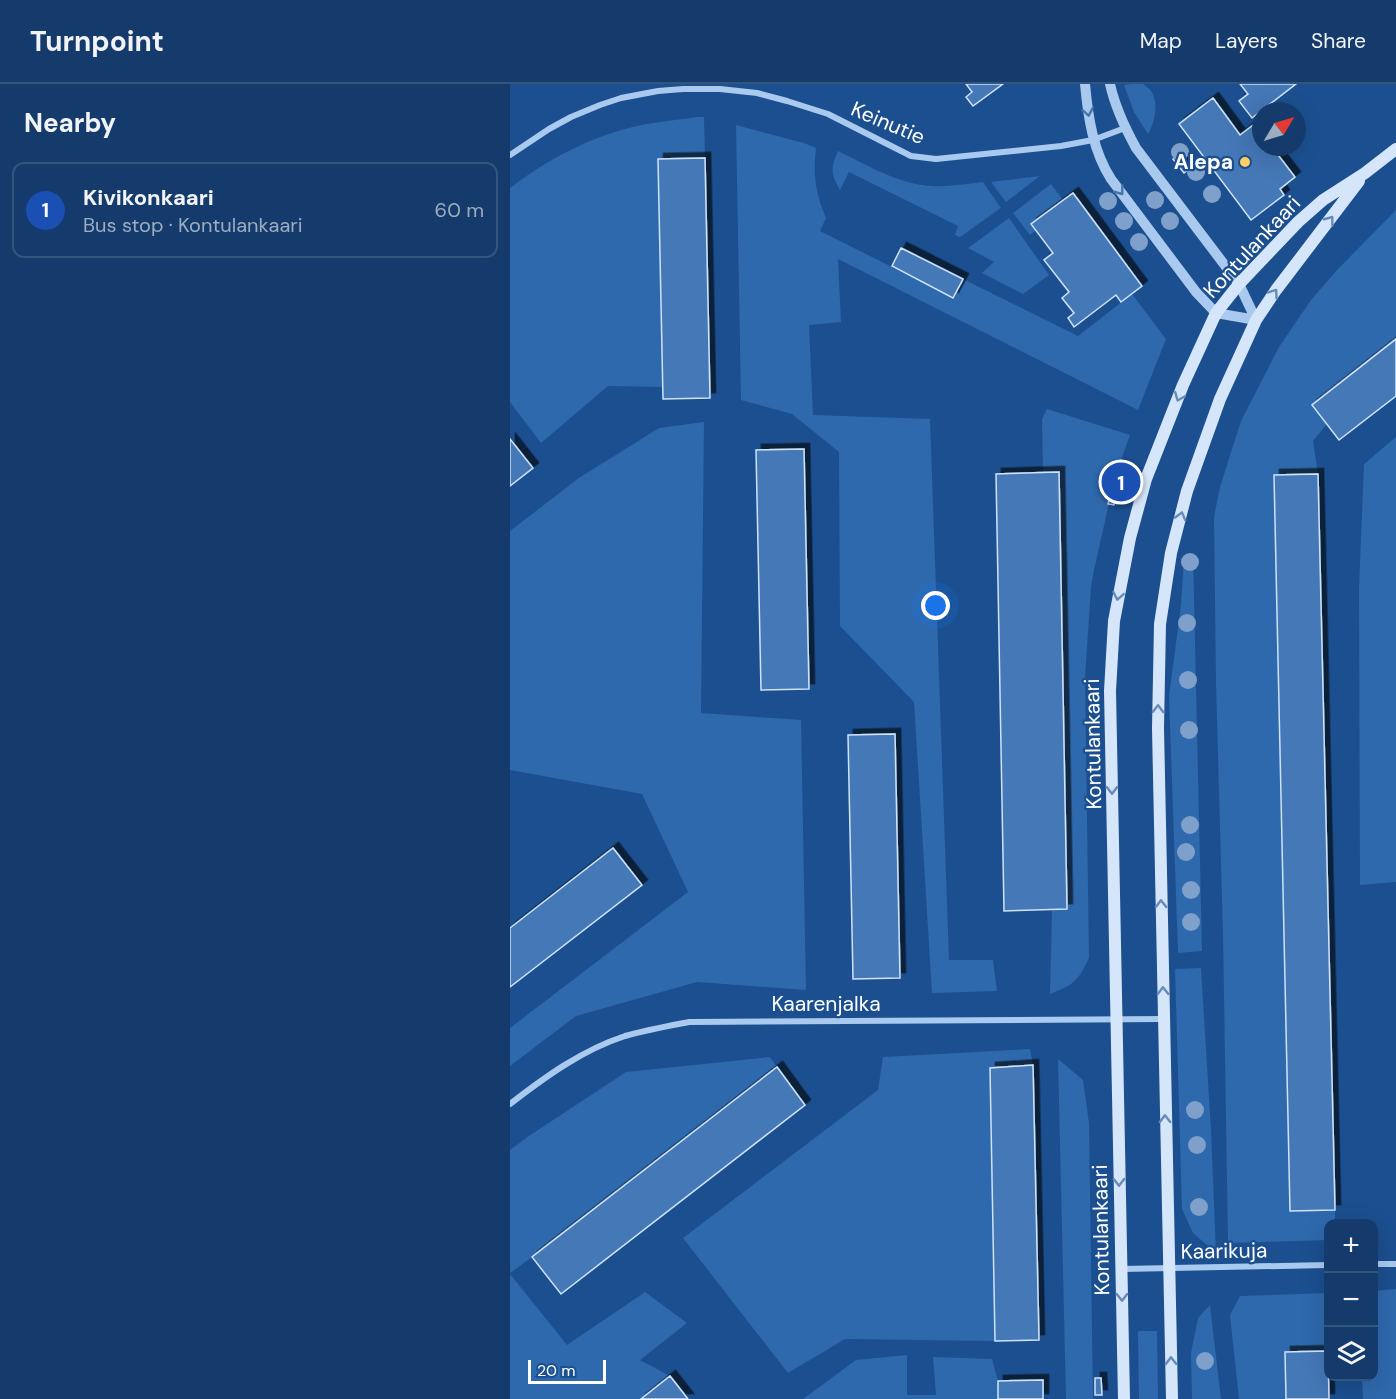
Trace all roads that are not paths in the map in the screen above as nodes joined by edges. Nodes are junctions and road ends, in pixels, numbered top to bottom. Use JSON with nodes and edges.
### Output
{"nodes":[{"id":1,"x":1085,"y":84,"type":"edge"},
{"id":2,"x":1110,"y":84,"type":"edge"},
{"id":3,"x":1125,"y":128,"type":"junction"},
{"id":4,"x":1093,"y":140,"type":"junction"},
{"id":5,"x":1396,"y":149,"type":"edge"},
{"id":6,"x":510,"y":155,"type":"edge"},
{"id":7,"x":1365,"y":173,"type":"junction"},
{"id":8,"x":1239,"y":284,"type":"junction"},
{"id":9,"x":1216,"y":313,"type":"junction"},
{"id":10,"x":1256,"y":320,"type":"junction"},
{"id":11,"x":1163,"y":1019,"type":"junction"},
{"id":12,"x":1117,"y":1020,"type":"junction"},
{"id":13,"x":510,"y":1104,"type":"edge"},
{"id":14,"x":1378,"y":1264,"type":"edge"},
{"id":15,"x":1396,"y":1264,"type":"edge"},
{"id":16,"x":1324,"y":1265,"type":"edge"},
{"id":17,"x":1169,"y":1268,"type":"junction"},
{"id":18,"x":1121,"y":1269,"type":"junction"},
{"id":19,"x":1124,"y":1399,"type":"edge"},
{"id":20,"x":1172,"y":1399,"type":"edge"}],
"edges":[{"from":1,"to":4,"type":"street","one_way":true},
{"from":2,"to":3,"type":"street"},
{"from":3,"to":4,"type":"street","name":"Keinutie"},
{"from":3,"to":8,"type":"street"},
{"from":4,"to":6,"type":"street","name":"Keinutie"},
{"from":4,"to":9,"type":"street","one_way":true},
{"from":5,"to":7,"type":"main road","name":"Kontulankaari"},
{"from":7,"to":8,"type":"main road","name":"Kontulankaari"},
{"from":10,"to":7,"type":"main road","name":"Kontulankaari","one_way":true},
{"from":8,"to":9,"type":"main road","name":"Kontulankaari"},
{"from":8,"to":10,"type":"street"},
{"from":9,"to":10,"type":"street"},
{"from":9,"to":12,"type":"main road","name":"Kontulankaari","one_way":true},
{"from":11,"to":10,"type":"main road","name":"Kontulankaari","one_way":true},
{"from":11,"to":12,"type":"street","name":"Kaarenjalka"},
{"from":17,"to":11,"type":"main road","name":"Kontulankaari","one_way":true},
{"from":12,"to":13,"type":"street","name":"Kaarenjalka"},
{"from":12,"to":18,"type":"main road","name":"Kontulankaari","one_way":true},
{"from":14,"to":15,"type":"street"},
{"from":16,"to":17,"type":"street","name":"Kaarikuja"},
{"from":17,"to":18,"type":"street","name":"Kaarikuja"},
{"from":20,"to":17,"type":"main road","name":"Kontulankaari","one_way":true},
{"from":18,"to":19,"type":"main road","name":"Kontulankaari","one_way":true}]}
